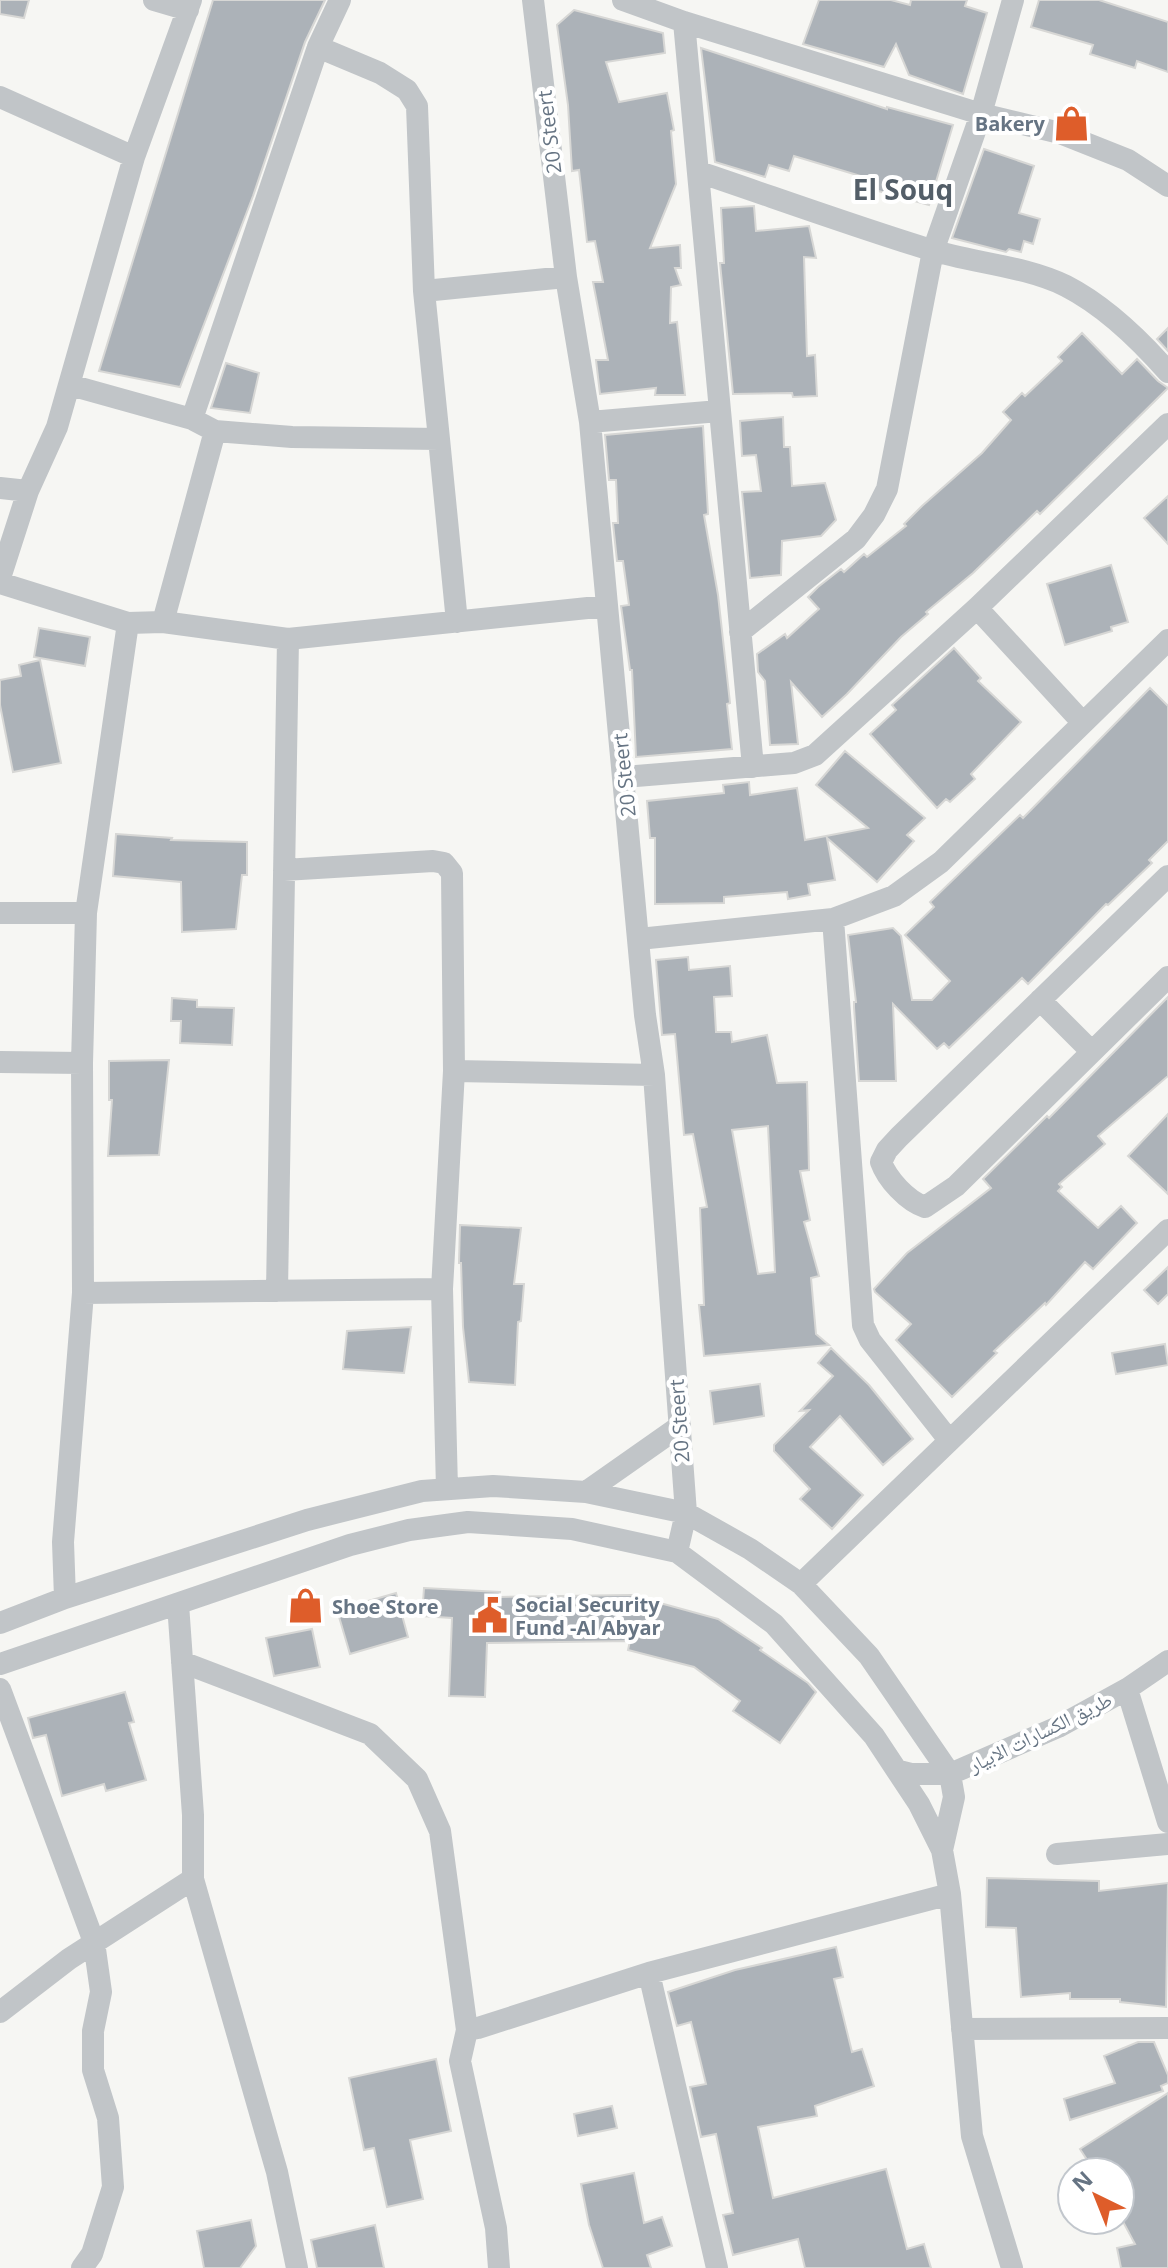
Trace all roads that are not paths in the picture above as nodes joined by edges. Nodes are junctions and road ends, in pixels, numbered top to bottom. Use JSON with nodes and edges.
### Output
{"nodes":[{"id":1,"x":154,"y":0,"type":"edge"},
{"id":2,"x":340,"y":0,"type":"edge"},
{"id":3,"x":533,"y":0,"type":"edge"},
{"id":4,"x":623,"y":0,"type":"edge"},
{"id":5,"x":1013,"y":0,"type":"edge"},
{"id":6,"x":189,"y":5,"type":"edge"},
{"id":7,"x":684,"y":22,"type":"junction"},
{"id":8,"x":318,"y":47,"type":"junction"},
{"id":9,"x":0,"y":97,"type":"edge"},
{"id":10,"x":981,"y":114,"type":"junction"},
{"id":11,"x":134,"y":157,"type":"junction"},
{"id":12,"x":699,"y":172,"type":"junction"},
{"id":13,"x":1168,"y":186,"type":"edge"},
{"id":14,"x":933,"y":251,"type":"junction"},
{"id":15,"x":566,"y":277,"type":"junction"},
{"id":16,"x":424,"y":291,"type":"junction"},
{"id":17,"x":1168,"y":372,"type":"edge"},
{"id":18,"x":70,"y":385,"type":"junction"},
{"id":19,"x":719,"y":411,"type":"junction"},
{"id":20,"x":192,"y":419,"type":"junction"},
{"id":21,"x":590,"y":422,"type":"junction"},
{"id":22,"x":1168,"y":424,"type":"edge"},
{"id":23,"x":215,"y":431,"type":"junction"},
{"id":24,"x":439,"y":439,"type":"junction"},
{"id":25,"x":0,"y":488,"type":"edge"},
{"id":26,"x":28,"y":491,"type":"junction"},
{"id":27,"x":0,"y":580,"type":"edge"},
{"id":28,"x":607,"y":606,"type":"junction"},
{"id":29,"x":977,"y":608,"type":"junction"},
{"id":30,"x":163,"y":622,"type":"junction"},
{"id":31,"x":457,"y":622,"type":"junction"},
{"id":32,"x":128,"y":623,"type":"junction"},
{"id":33,"x":740,"y":632,"type":"junction"},
{"id":34,"x":288,"y":639,"type":"junction"},
{"id":35,"x":1168,"y":640,"type":"edge"},
{"id":36,"x":1083,"y":723,"type":"junction"},
{"id":37,"x":753,"y":767,"type":"junction"},
{"id":38,"x":624,"y":777,"type":"junction"},
{"id":39,"x":284,"y":870,"type":"junction"},
{"id":40,"x":1168,"y":876,"type":"edge"},
{"id":41,"x":0,"y":913,"type":"edge"},
{"id":42,"x":86,"y":913,"type":"junction"},
{"id":43,"x":833,"y":919,"type":"junction"},
{"id":44,"x":639,"y":939,"type":"junction"},
{"id":45,"x":1168,"y":977,"type":"edge"},
{"id":46,"x":1040,"y":1000,"type":"junction"},
{"id":47,"x":1092,"y":1052,"type":"junction"},
{"id":48,"x":0,"y":1062,"type":"edge"},
{"id":49,"x":82,"y":1063,"type":"junction"},
{"id":50,"x":454,"y":1071,"type":"junction"},
{"id":51,"x":654,"y":1075,"type":"junction"},
{"id":52,"x":1168,"y":1230,"type":"edge"},
{"id":53,"x":442,"y":1289,"type":"junction"},
{"id":54,"x":277,"y":1291,"type":"junction"},
{"id":55,"x":83,"y":1293,"type":"junction"},
{"id":56,"x":680,"y":1426,"type":"junction"},
{"id":57,"x":949,"y":1440,"type":"junction"},
{"id":58,"x":447,"y":1489,"type":"junction"},
{"id":59,"x":586,"y":1492,"type":"junction"},
{"id":60,"x":686,"y":1513,"type":"junction"},
{"id":61,"x":677,"y":1552,"type":"junction"},
{"id":62,"x":801,"y":1584,"type":"junction"},
{"id":63,"x":65,"y":1598,"type":"junction"},
{"id":64,"x":178,"y":1604,"type":"junction"},
{"id":65,"x":0,"y":1623,"type":"edge"},
{"id":66,"x":1168,"y":1661,"type":"edge"},
{"id":67,"x":182,"y":1662,"type":"junction"},
{"id":68,"x":0,"y":1664,"type":"edge"},
{"id":69,"x":0,"y":1689,"type":"edge"},
{"id":70,"x":1127,"y":1689,"type":"junction"},
{"id":71,"x":899,"y":1771,"type":"junction"},
{"id":72,"x":950,"y":1774,"type":"junction"},
{"id":73,"x":1168,"y":1822,"type":"edge"},
{"id":74,"x":1168,"y":1844,"type":"edge"},
{"id":75,"x":942,"y":1850,"type":"junction"},
{"id":76,"x":1057,"y":1854,"type":"dead end"},
{"id":77,"x":193,"y":1879,"type":"junction"},
{"id":78,"x":950,"y":1894,"type":"junction"},
{"id":79,"x":94,"y":1942,"type":"junction"},
{"id":80,"x":649,"y":1973,"type":"junction"},
{"id":81,"x":0,"y":2012,"type":"edge"},
{"id":82,"x":1168,"y":2028,"type":"edge"},
{"id":83,"x":962,"y":2029,"type":"junction"},
{"id":84,"x":467,"y":2030,"type":"junction"},
{"id":85,"x":82,"y":2268,"type":"edge"},
{"id":86,"x":297,"y":2268,"type":"edge"},
{"id":87,"x":499,"y":2268,"type":"edge"},
{"id":88,"x":717,"y":2268,"type":"edge"},
{"id":89,"x":1012,"y":2268,"type":"edge"}],
"edges":[{"from":1,"to":6,"type":"street"},
{"from":2,"to":8,"type":"street"},
{"from":3,"to":15,"type":"street","name":"20 Steert"},
{"from":4,"to":7,"type":"street"},
{"from":5,"to":10,"type":"street"},
{"from":6,"to":11,"type":"street"},
{"from":7,"to":10,"type":"street"},
{"from":7,"to":12,"type":"street"},
{"from":8,"to":16,"type":"street"},
{"from":8,"to":20,"type":"street"},
{"from":9,"to":11,"type":"street"},
{"from":10,"to":13,"type":"street"},
{"from":10,"to":14,"type":"street"},
{"from":11,"to":18,"type":"street"},
{"from":12,"to":14,"type":"street"},
{"from":12,"to":19,"type":"street"},
{"from":14,"to":17,"type":"street"},
{"from":14,"to":33,"type":"street"},
{"from":15,"to":16,"type":"street"},
{"from":15,"to":21,"type":"street","name":"20 Steert"},
{"from":16,"to":24,"type":"street"},
{"from":18,"to":20,"type":"street"},
{"from":18,"to":26,"type":"street"},
{"from":19,"to":21,"type":"street"},
{"from":19,"to":33,"type":"street"},
{"from":20,"to":23,"type":"street"},
{"from":21,"to":28,"type":"street","name":"20 Steert"},
{"from":22,"to":29,"type":"street"},
{"from":23,"to":24,"type":"street"},
{"from":23,"to":30,"type":"street"},
{"from":24,"to":31,"type":"street"},
{"from":25,"to":26,"type":"street"},
{"from":26,"to":27,"type":"street"},
{"from":27,"to":32,"type":"street"},
{"from":28,"to":31,"type":"street"},
{"from":28,"to":38,"type":"street","name":"20 Steert"},
{"from":29,"to":36,"type":"street"},
{"from":29,"to":37,"type":"street"},
{"from":30,"to":32,"type":"street"},
{"from":30,"to":34,"type":"street"},
{"from":31,"to":34,"type":"street"},
{"from":32,"to":42,"type":"street"},
{"from":33,"to":37,"type":"street"},
{"from":34,"to":39,"type":"street"},
{"from":35,"to":36,"type":"street"},
{"from":36,"to":43,"type":"street"},
{"from":37,"to":38,"type":"street"},
{"from":38,"to":44,"type":"street","name":"20 Steert"},
{"from":39,"to":50,"type":"street"},
{"from":39,"to":54,"type":"street"},
{"from":40,"to":46,"type":"street"},
{"from":41,"to":42,"type":"street"},
{"from":42,"to":49,"type":"street"},
{"from":43,"to":44,"type":"street"},
{"from":43,"to":57,"type":"street"},
{"from":44,"to":51,"type":"street","name":"20 Steert"},
{"from":45,"to":47,"type":"street"},
{"from":46,"to":47,"type":"street"},
{"from":46,"to":47,"type":"street"},
{"from":48,"to":49,"type":"street"},
{"from":49,"to":55,"type":"street"},
{"from":50,"to":51,"type":"street"},
{"from":50,"to":53,"type":"street"},
{"from":51,"to":56,"type":"street","name":"20 Steert"},
{"from":52,"to":57,"type":"street"},
{"from":53,"to":54,"type":"street"},
{"from":53,"to":58,"type":"street"},
{"from":54,"to":55,"type":"street"},
{"from":55,"to":63,"type":"street"},
{"from":56,"to":59,"type":"street"},
{"from":56,"to":60,"type":"street","name":"20 Steert"},
{"from":57,"to":62,"type":"street"},
{"from":58,"to":59,"type":"street"},
{"from":58,"to":63,"type":"street"},
{"from":59,"to":60,"type":"street"},
{"from":60,"to":61,"type":"street","name":"20 Steert"},
{"from":60,"to":62,"type":"street"},
{"from":61,"to":64,"type":"street"},
{"from":61,"to":71,"type":"street"},
{"from":62,"to":72,"type":"street"},
{"from":63,"to":65,"type":"street"},
{"from":64,"to":67,"type":"street"},
{"from":64,"to":68,"type":"street"},
{"from":66,"to":70,"type":"street","name":"طريق الكسارات الابيار"},
{"from":67,"to":77,"type":"street"},
{"from":67,"to":84,"type":"street"},
{"from":69,"to":79,"type":"street"},
{"from":70,"to":72,"type":"street","name":"طريق الكسارات الابيار"},
{"from":70,"to":73,"type":"street"},
{"from":71,"to":72,"type":"street"},
{"from":71,"to":75,"type":"street"},
{"from":72,"to":75,"type":"street"},
{"from":74,"to":76,"type":"street"},
{"from":75,"to":78,"type":"street"},
{"from":77,"to":79,"type":"street"},
{"from":77,"to":86,"type":"street"},
{"from":78,"to":80,"type":"street"},
{"from":78,"to":83,"type":"street"},
{"from":79,"to":81,"type":"street"},
{"from":79,"to":85,"type":"street"},
{"from":80,"to":84,"type":"street"},
{"from":80,"to":88,"type":"street"},
{"from":82,"to":83,"type":"street"},
{"from":83,"to":89,"type":"street"},
{"from":84,"to":87,"type":"street"}]}
